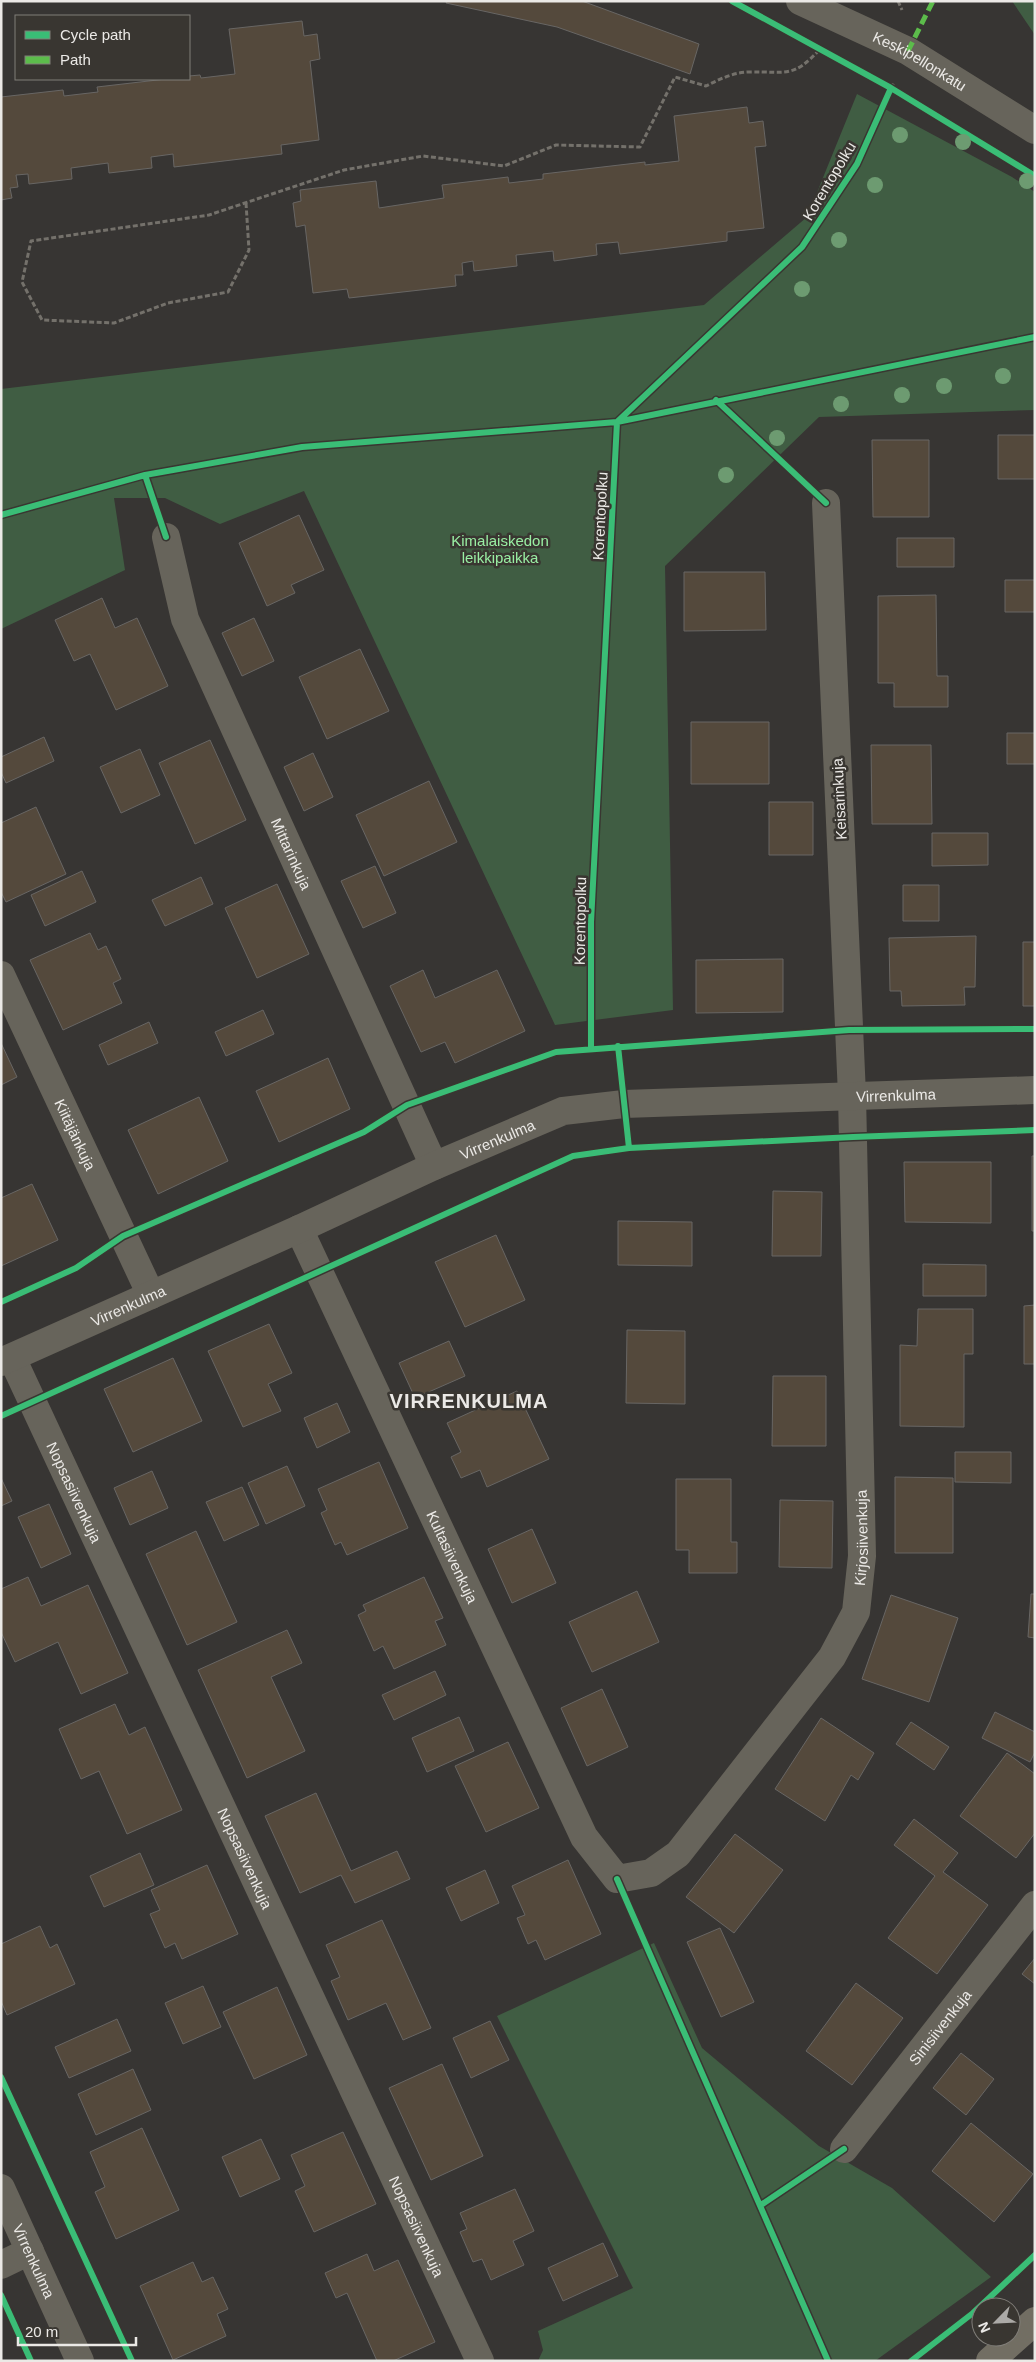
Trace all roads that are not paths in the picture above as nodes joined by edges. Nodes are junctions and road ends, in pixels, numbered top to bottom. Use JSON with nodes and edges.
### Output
{"nodes":[{"id":1,"x":800,"y":1,"type":"edge"},
{"id":2,"x":1035,"y":130,"type":"edge"},
{"id":3,"x":826,"y":503,"type":"dead end"},
{"id":4,"x":166,"y":537,"type":"dead end"},
{"id":5,"x":1,"y":975,"type":"edge"},
{"id":6,"x":1035,"y":1090,"type":"edge"},
{"id":7,"x":852,"y":1095,"type":"junction"},
{"id":8,"x":434,"y":1166,"type":"junction"},
{"id":9,"x":299,"y":1229,"type":"junction"},
{"id":10,"x":151,"y":1295,"type":"junction"},
{"id":11,"x":6,"y":1360,"type":"edge"},
{"id":12,"x":617,"y":1879,"type":"joint"},
{"id":13,"x":1035,"y":1905,"type":"edge"},
{"id":14,"x":844,"y":2149,"type":"dead end"},
{"id":15,"x":1,"y":2188,"type":"edge"},
{"id":16,"x":30,"y":2252,"type":"junction"},
{"id":17,"x":1,"y":2265,"type":"edge"},
{"id":18,"x":1035,"y":2320,"type":"edge"},
{"id":19,"x":80,"y":2361,"type":"edge"},
{"id":20,"x":480,"y":2361,"type":"edge"},
{"id":21,"x":990,"y":2361,"type":"edge"}],
"edges":[{"from":1,"to":2,"type":"street","name":"Keskipellonkatu"},
{"from":3,"to":7,"type":"street","name":"Keisarinkuja"},
{"from":4,"to":8,"type":"street","name":"Mittarinkuja"},
{"from":5,"to":10,"type":"street","name":"Kiitäjänkuja"},
{"from":6,"to":7,"type":"street","name":"Virrenkulma"},
{"from":7,"to":8,"type":"street","name":"Virrenkulma"},
{"from":7,"to":12,"type":"street","name":"Kirjosiivenkuja"},
{"from":8,"to":9,"type":"street","name":"Virrenkulma"},
{"from":9,"to":10,"type":"street","name":"Virrenkulma"},
{"from":9,"to":12,"type":"street","name":"Kultasiivenkuja"},
{"from":10,"to":11,"type":"street","name":"Virrenkulma"},
{"from":11,"to":20,"type":"street","name":"Nopsasiivenkuja"},
{"from":13,"to":14,"type":"street","name":"Sinisiivenkuja"},
{"from":15,"to":16,"type":"street","name":"Virrenkulma"},
{"from":16,"to":17,"type":"street"},
{"from":16,"to":19,"type":"street","name":"Virrenkulma"},
{"from":18,"to":21,"type":"street"}]}
